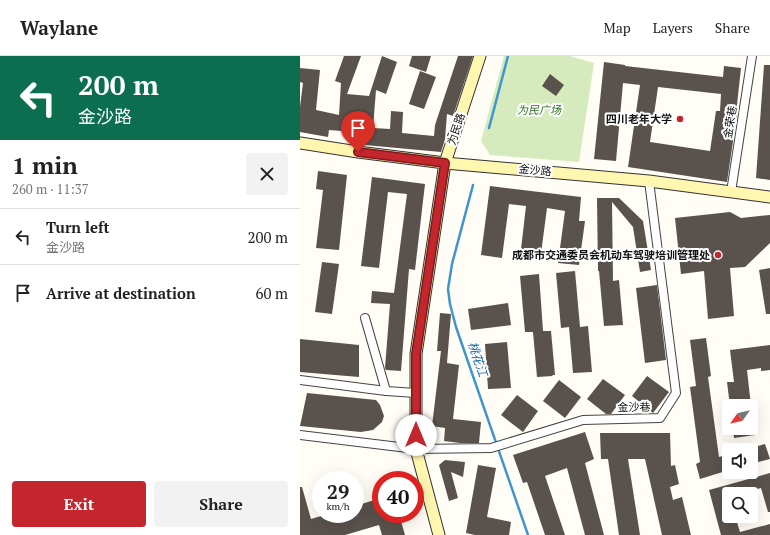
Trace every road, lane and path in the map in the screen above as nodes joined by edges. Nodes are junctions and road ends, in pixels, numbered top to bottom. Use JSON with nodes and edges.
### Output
{"nodes":[{"id":1,"x":480,"y":56,"type":"edge"},
{"id":2,"x":752,"y":56,"type":"edge"},
{"id":3,"x":300,"y":143,"type":"edge"},
{"id":4,"x":445,"y":163,"type":"junction"},
{"id":5,"x":649,"y":180,"type":"junction"},
{"id":6,"x":731,"y":192,"type":"junction"},
{"id":7,"x":770,"y":197,"type":"edge"},
{"id":8,"x":365,"y":318,"type":"dead end"},
{"id":9,"x":300,"y":380,"type":"edge"},
{"id":10,"x":386,"y":391,"type":"junction"},
{"id":11,"x":416,"y":393,"type":"junction"},
{"id":12,"x":300,"y":435,"type":"edge"},
{"id":13,"x":416,"y":449,"type":"junction"},
{"id":14,"x":440,"y":535,"type":"edge"}],
"edges":[{"from":1,"to":4,"type":"street","name":"为民路"},
{"from":2,"to":6,"type":"street","name":"金荣巷"},
{"from":3,"to":4,"type":"street","name":"金沙路"},
{"from":4,"to":5,"type":"street","name":"金沙路"},
{"from":4,"to":11,"type":"street","name":"为民路"},
{"from":5,"to":6,"type":"street","name":"金沙路"},
{"from":5,"to":13,"type":"street","name":"金沙巷"},
{"from":6,"to":7,"type":"street","name":"金沙路"},
{"from":8,"to":10,"type":"street"},
{"from":9,"to":10,"type":"street"},
{"from":10,"to":11,"type":"street"},
{"from":11,"to":13,"type":"street","name":"为民路"},
{"from":12,"to":13,"type":"street","name":"金沙巷"},
{"from":13,"to":14,"type":"street","name":"为民路"}]}
